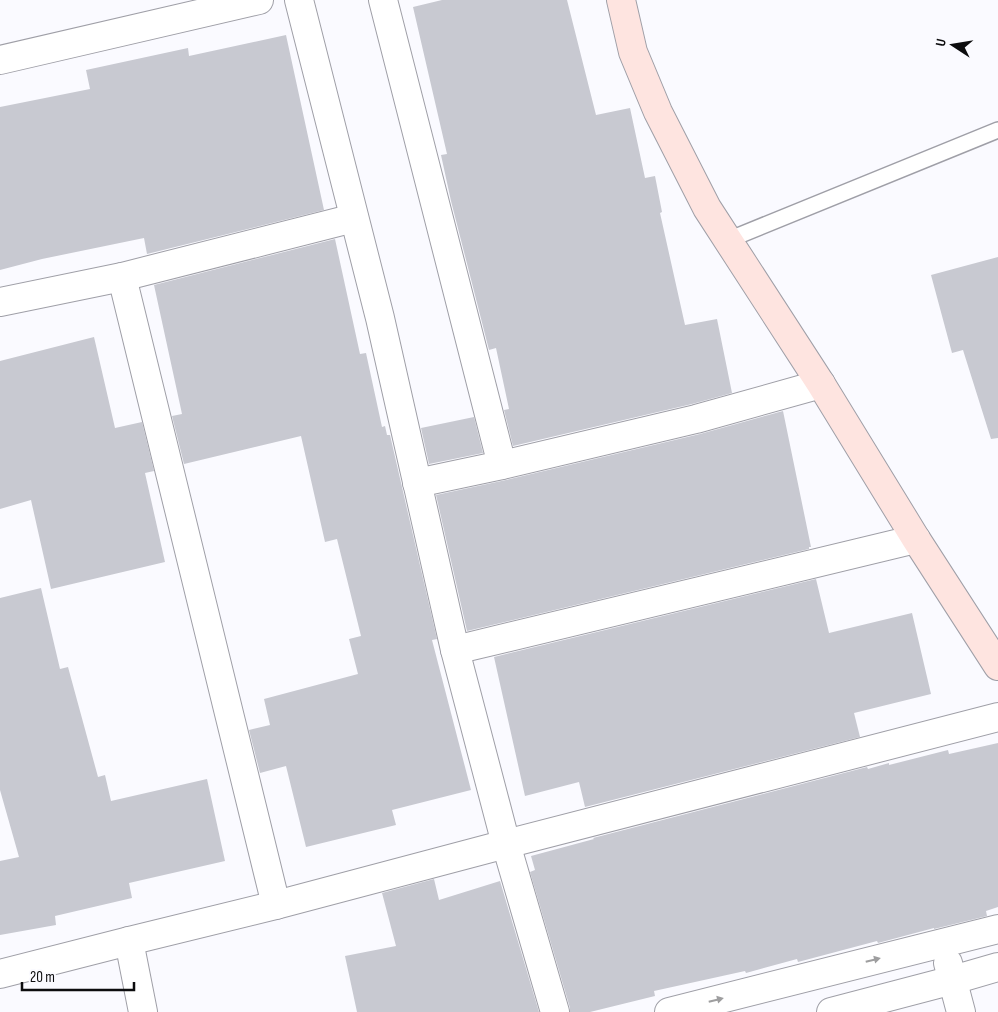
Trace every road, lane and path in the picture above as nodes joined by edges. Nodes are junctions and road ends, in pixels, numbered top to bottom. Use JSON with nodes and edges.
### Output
{"nodes":[{"id":1,"x":259,"y":0,"type":"edge"},
{"id":2,"x":299,"y":0,"type":"edge"},
{"id":3,"x":383,"y":0,"type":"edge"},
{"id":4,"x":621,"y":0,"type":"edge"},
{"id":5,"x":0,"y":60,"type":"edge"},
{"id":6,"x":998,"y":130,"type":"edge"},
{"id":7,"x":354,"y":218,"type":"junction"},
{"id":8,"x":728,"y":240,"type":"junction"},
{"id":9,"x":122,"y":277,"type":"junction"},
{"id":10,"x":0,"y":302,"type":"edge"},
{"id":11,"x":822,"y":384,"type":"junction"},
{"id":12,"x":502,"y":465,"type":"junction"},
{"id":13,"x":417,"y":483,"type":"junction"},
{"id":14,"x":916,"y":539,"type":"junction"},
{"id":15,"x":455,"y":650,"type":"junction"},
{"id":16,"x":998,"y":666,"type":"edge"},
{"id":17,"x":998,"y":717,"type":"edge"},
{"id":18,"x":506,"y":844,"type":"junction"},
{"id":19,"x":276,"y":905,"type":"junction"},
{"id":20,"x":998,"y":929,"type":"edge"},
{"id":21,"x":129,"y":940,"type":"junction"},
{"id":22,"x":942,"y":943,"type":"junction"},
{"id":23,"x":998,"y":967,"type":"edge"},
{"id":24,"x":0,"y":974,"type":"edge"},
{"id":25,"x":953,"y":980,"type":"junction"},
{"id":26,"x":755,"y":1001,"type":"edge"},
{"id":27,"x":144,"y":1012,"type":"edge"},
{"id":28,"x":555,"y":1012,"type":"edge"},
{"id":29,"x":669,"y":1012,"type":"edge"},
{"id":30,"x":831,"y":1012,"type":"edge"},
{"id":31,"x":961,"y":1012,"type":"edge"}],
"edges":[{"from":1,"to":5,"type":"street"},
{"from":2,"to":7,"type":"street"},
{"from":3,"to":12,"type":"street"},
{"from":4,"to":8,"type":"street"},
{"from":6,"to":8,"type":"lane"},
{"from":7,"to":9,"type":"street"},
{"from":7,"to":13,"type":"street"},
{"from":8,"to":11,"type":"street"},
{"from":9,"to":10,"type":"street"},
{"from":9,"to":19,"type":"street"},
{"from":11,"to":12,"type":"street"},
{"from":11,"to":14,"type":"street"},
{"from":12,"to":13,"type":"street"},
{"from":13,"to":15,"type":"street"},
{"from":14,"to":15,"type":"street"},
{"from":14,"to":16,"type":"street"},
{"from":15,"to":18,"type":"street"},
{"from":17,"to":18,"type":"street"},
{"from":18,"to":19,"type":"street"},
{"from":18,"to":28,"type":"street"},
{"from":19,"to":21,"type":"street"},
{"from":20,"to":22,"type":"street"},
{"from":21,"to":24,"type":"street"},
{"from":21,"to":27,"type":"street"},
{"from":22,"to":25,"type":"street"},
{"from":26,"to":22,"type":"street","one_way":true},
{"from":23,"to":25,"type":"street"},
{"from":25,"to":30,"type":"street"},
{"from":25,"to":31,"type":"street"},
{"from":29,"to":26,"type":"street","one_way":true}]}
